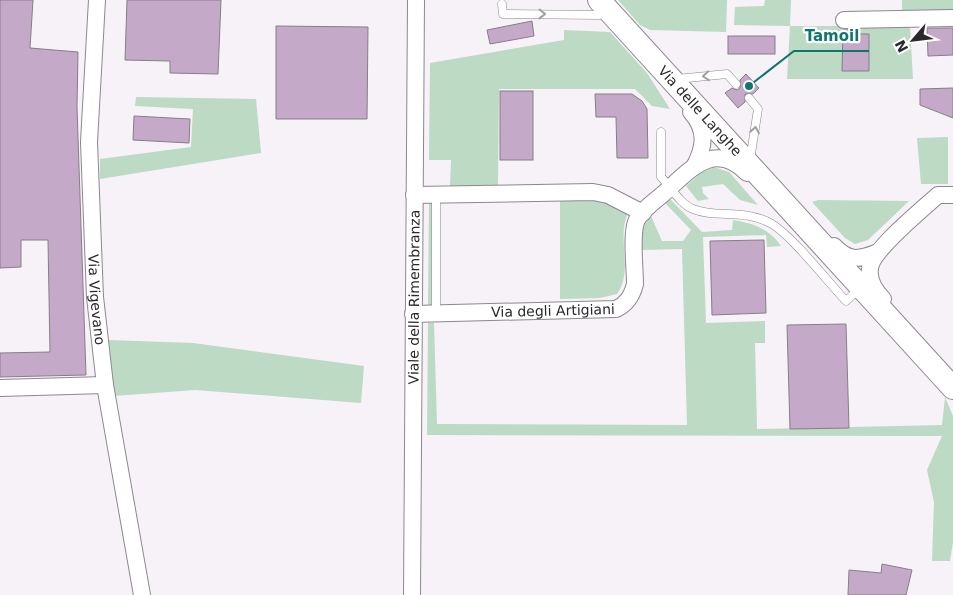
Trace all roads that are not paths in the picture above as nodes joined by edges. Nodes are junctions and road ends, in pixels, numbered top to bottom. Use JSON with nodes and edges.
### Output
{"nodes":[{"id":1,"x":97,"y":0,"type":"edge"},
{"id":2,"x":416,"y":0,"type":"edge"},
{"id":3,"x":502,"y":4,"type":"dead end"},
{"id":4,"x":603,"y":4,"type":"edge"},
{"id":5,"x":953,"y":18,"type":"edge"},
{"id":6,"x":844,"y":20,"type":"dead end"},
{"id":7,"x":675,"y":83,"type":"junction"},
{"id":8,"x":736,"y":84,"type":"dead end"},
{"id":9,"x":749,"y":98,"type":"dead end"},
{"id":10,"x":661,"y":132,"type":"dead end"},
{"id":11,"x":749,"y":164,"type":"junction"},
{"id":12,"x":694,"y":167,"type":"junction"},
{"id":13,"x":767,"y":184,"type":"junction"},
{"id":14,"x":671,"y":188,"type":"junction"},
{"id":15,"x":436,"y":194,"type":"junction"},
{"id":16,"x":953,"y":194,"type":"edge"},
{"id":17,"x":414,"y":195,"type":"junction"},
{"id":18,"x":642,"y":213,"type":"junction"},
{"id":19,"x":801,"y":222,"type":"junction"},
{"id":20,"x":876,"y":253,"type":"junction"},
{"id":21,"x":853,"y":294,"type":"junction"},
{"id":22,"x":413,"y":314,"type":"junction"},
{"id":23,"x":436,"y":314,"type":"junction"},
{"id":24,"x":904,"y":335,"type":"junction"},
{"id":25,"x":105,"y":385,"type":"junction"},
{"id":26,"x":0,"y":388,"type":"edge"},
{"id":27,"x":952,"y":388,"type":"edge"},
{"id":28,"x":142,"y":595,"type":"edge"},
{"id":29,"x":412,"y":595,"type":"edge"}],
"edges":[{"from":1,"to":25,"type":"street","name":"Via Vigevano"},
{"from":2,"to":17,"type":"street","name":"Viale della Rimembranza"},
{"from":3,"to":4,"type":"lane","one_way":true},
{"from":4,"to":7,"type":"main road","name":"Via delle Langhe"},
{"from":5,"to":6,"type":"street"},
{"from":8,"to":7,"type":"lane","one_way":true},
{"from":7,"to":11,"type":"main road","name":"Via delle Langhe"},
{"from":7,"to":12,"type":"street"},
{"from":11,"to":9,"type":"lane","one_way":true},
{"from":10,"to":14,"type":"lane"},
{"from":11,"to":13,"type":"main road","name":"Via delle Langhe"},
{"from":12,"to":13,"type":"street"},
{"from":12,"to":14,"type":"street"},
{"from":13,"to":19,"type":"main road","name":"Via delle Langhe"},
{"from":14,"to":18,"type":"street"},
{"from":14,"to":21,"type":"lane"},
{"from":15,"to":17,"type":"street"},
{"from":15,"to":18,"type":"street"},
{"from":15,"to":23,"type":"lane"},
{"from":16,"to":20,"type":"street"},
{"from":17,"to":22,"type":"street","name":"Viale della Rimembranza"},
{"from":18,"to":23,"type":"street","name":"Via degli Artigiani"},
{"from":19,"to":20,"type":"street","name":"Via delle Langhe"},
{"from":19,"to":21,"type":"main road","name":"Via delle Langhe"},
{"from":20,"to":24,"type":"street","name":"Via delle Langhe"},
{"from":21,"to":24,"type":"main road","name":"Via delle Langhe"},
{"from":22,"to":23,"type":"street","name":"Via degli Artigiani"},
{"from":22,"to":29,"type":"street","name":"Viale della Rimembranza"},
{"from":24,"to":27,"type":"main road","name":"Via delle Langhe"},
{"from":25,"to":26,"type":"street"},
{"from":25,"to":28,"type":"street","name":"Via Vigevano"}]}
